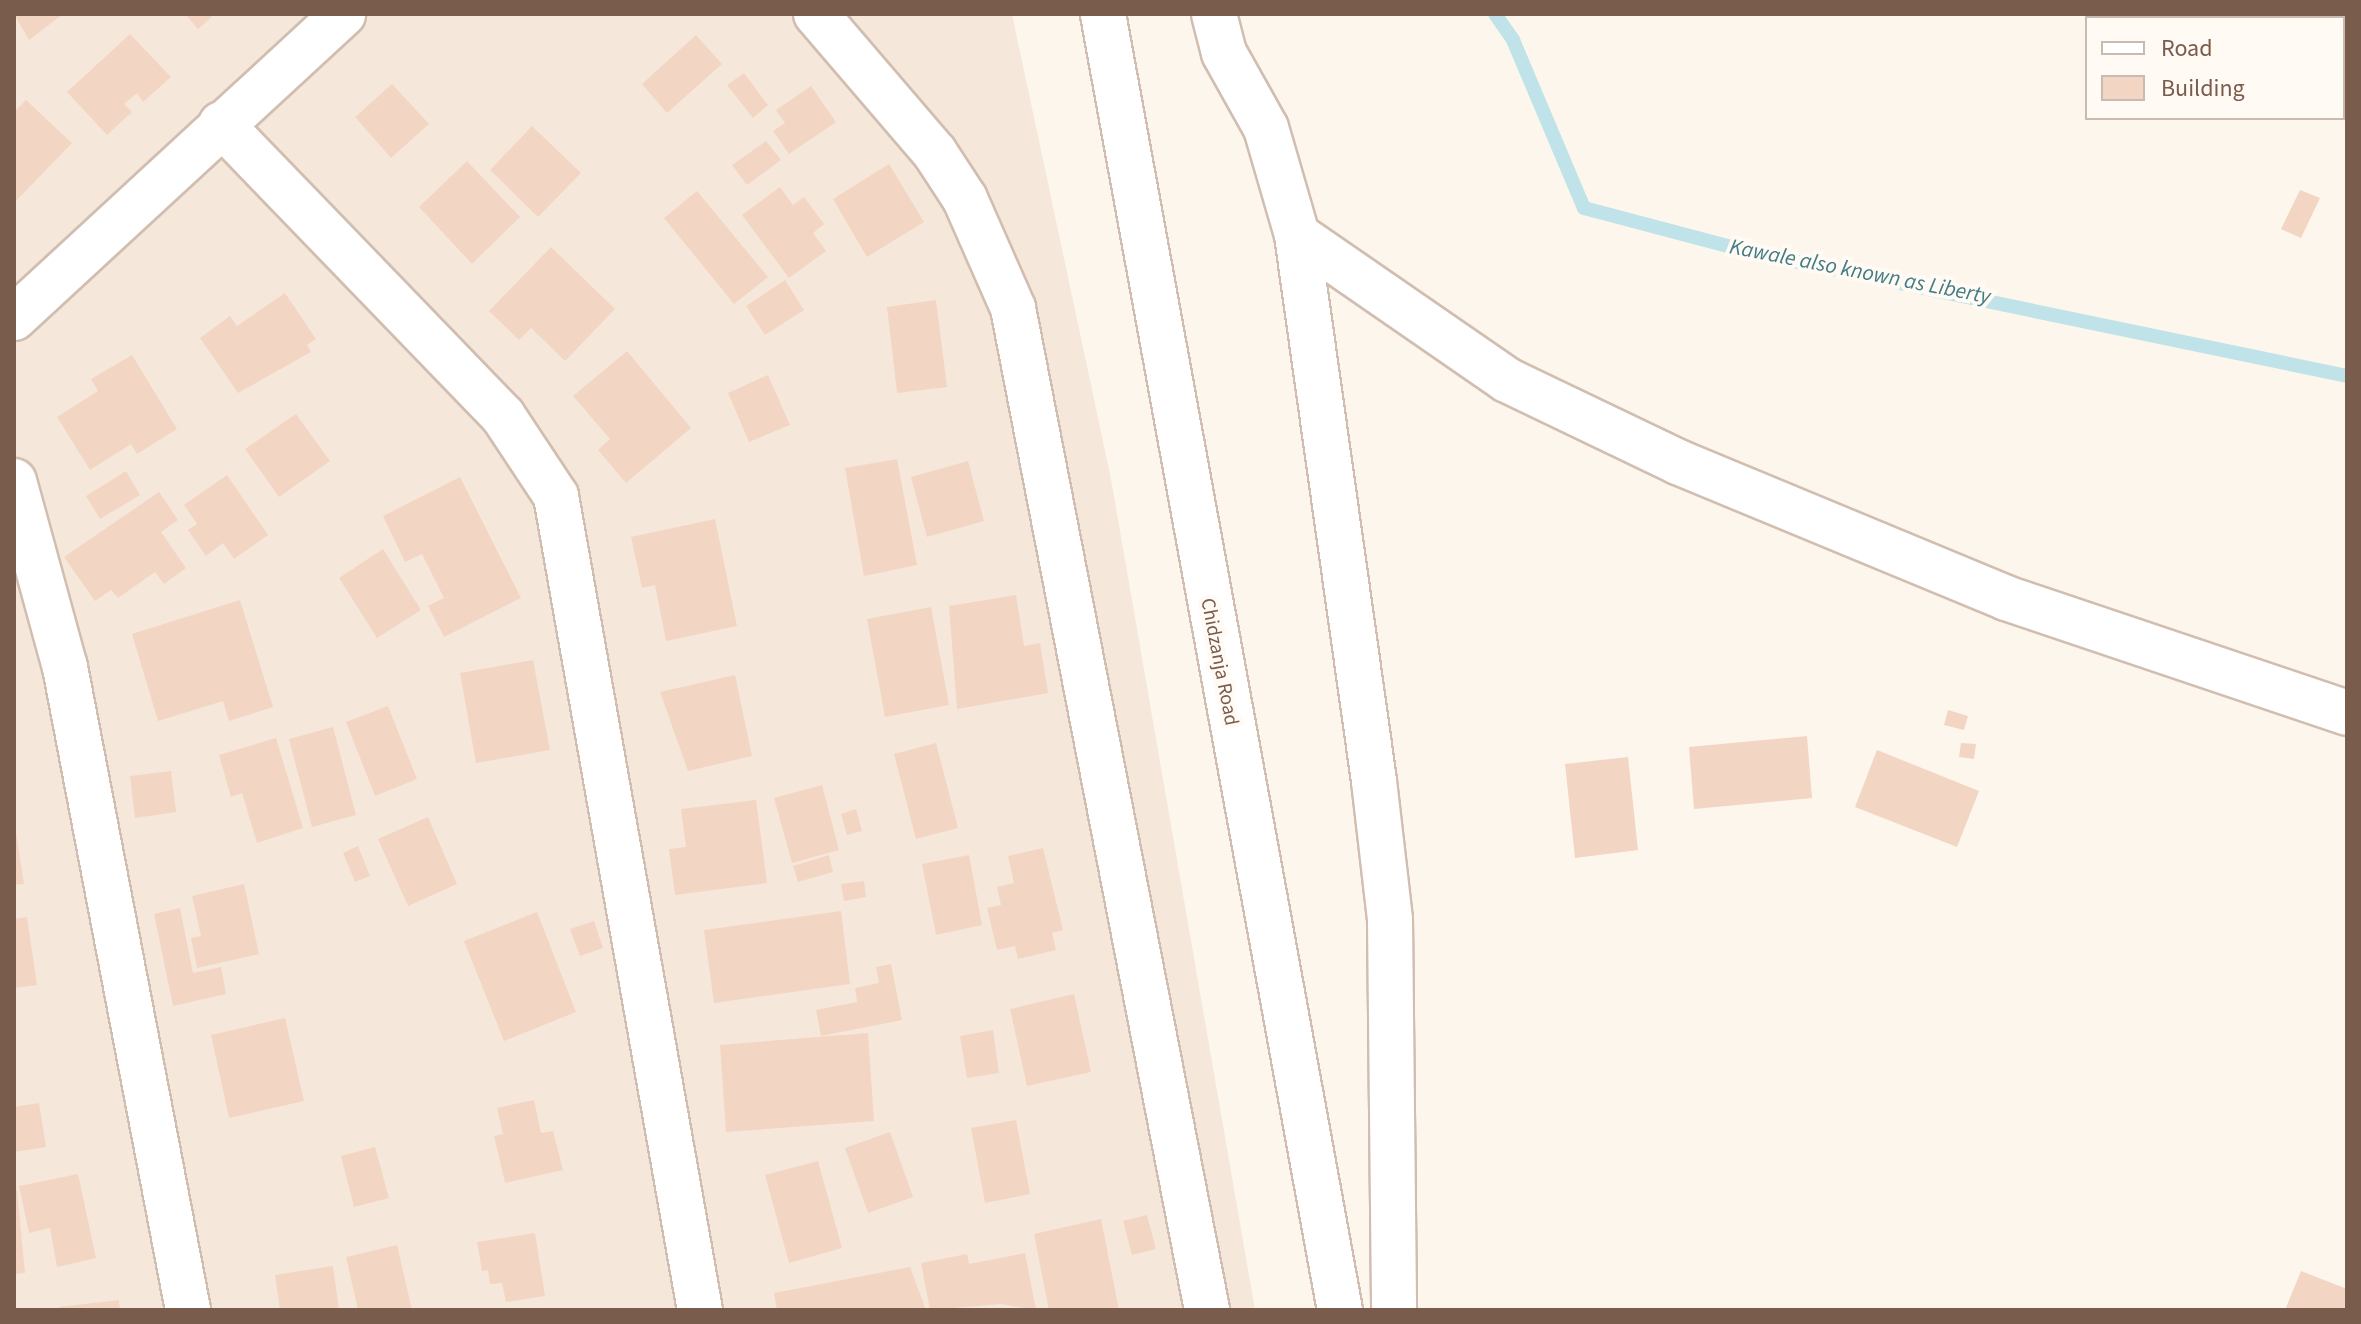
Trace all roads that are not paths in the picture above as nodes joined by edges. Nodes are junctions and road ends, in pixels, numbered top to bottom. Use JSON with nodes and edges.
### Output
{"nodes":[{"id":1,"x":343,"y":14,"type":"edge"},
{"id":2,"x":816,"y":14,"type":"edge"},
{"id":3,"x":1103,"y":14,"type":"edge"},
{"id":4,"x":1214,"y":14,"type":"edge"},
{"id":5,"x":221,"y":124,"type":"junction"},
{"id":6,"x":1297,"y":235,"type":"junction"},
{"id":7,"x":14,"y":318,"type":"edge"},
{"id":8,"x":14,"y":481,"type":"edge"},
{"id":9,"x":2347,"y":713,"type":"edge"},
{"id":10,"x":188,"y":1310,"type":"edge"},
{"id":11,"x":700,"y":1310,"type":"edge"},
{"id":12,"x":1207,"y":1310,"type":"edge"},
{"id":13,"x":1340,"y":1310,"type":"edge"},
{"id":14,"x":1394,"y":1310,"type":"edge"}],
"edges":[{"from":1,"to":5,"type":"street"},
{"from":2,"to":12,"type":"street"},
{"from":3,"to":13,"type":"street","name":"Chidzanja Road"},
{"from":4,"to":6,"type":"street"},
{"from":5,"to":7,"type":"street"},
{"from":5,"to":11,"type":"street"},
{"from":6,"to":9,"type":"street"},
{"from":6,"to":14,"type":"street"},
{"from":8,"to":10,"type":"street"}]}
